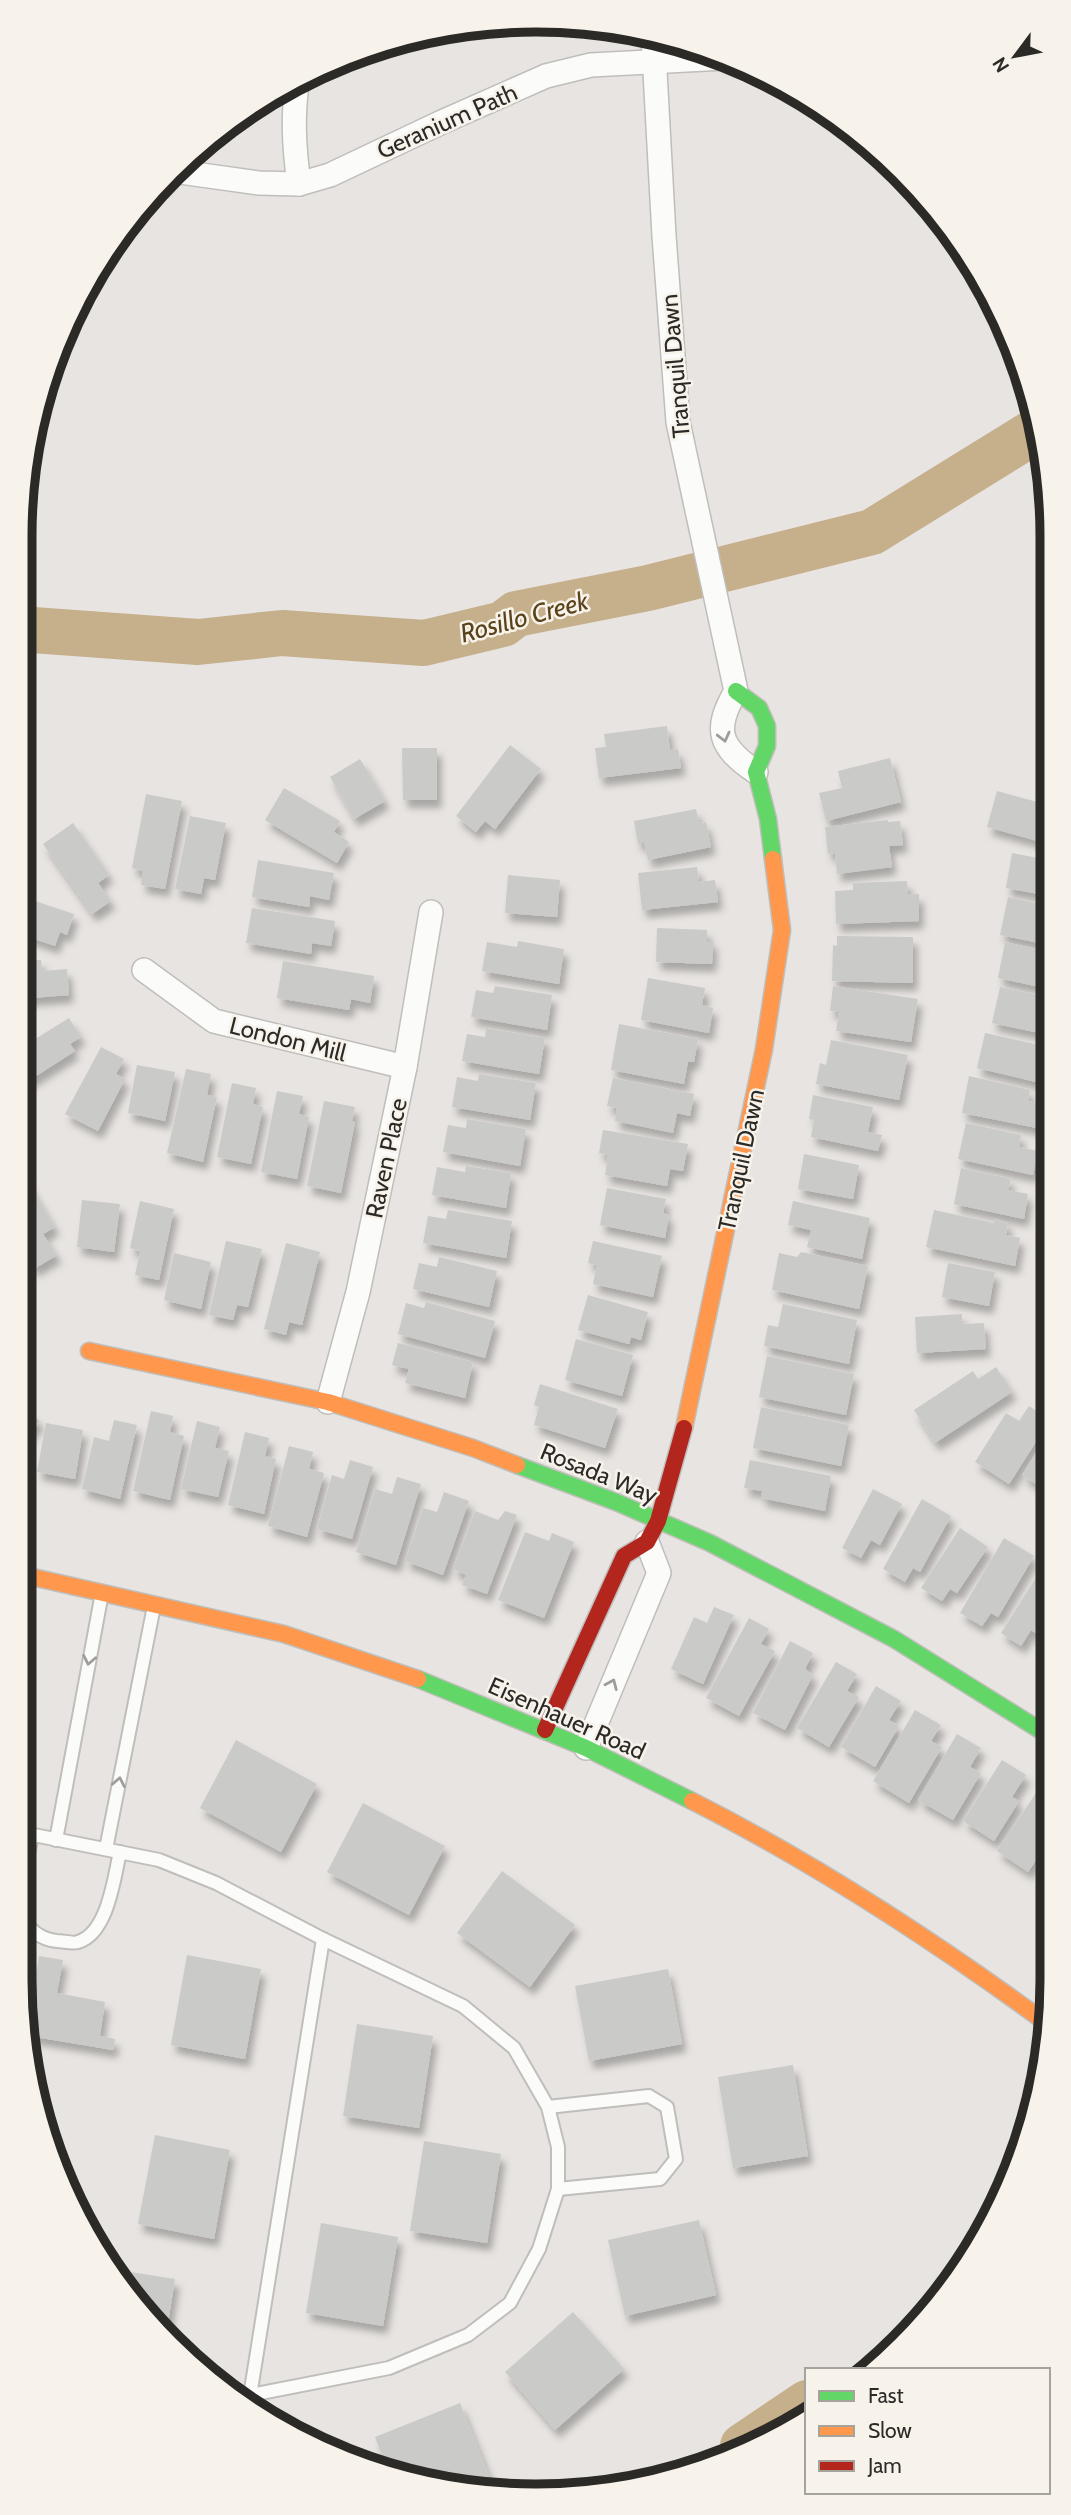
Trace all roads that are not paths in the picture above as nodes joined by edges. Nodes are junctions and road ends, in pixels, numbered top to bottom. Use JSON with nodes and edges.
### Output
{"nodes":[{"id":1,"x":653,"y":46,"type":"edge"},
{"id":2,"x":701,"y":59,"type":"edge"},
{"id":3,"x":653,"y":61,"type":"junction"},
{"id":4,"x":296,"y":92,"type":"edge"},
{"id":5,"x":186,"y":173,"type":"edge"},
{"id":6,"x":299,"y":184,"type":"junction"},
{"id":7,"x":736,"y":691,"type":"junction"},
{"id":8,"x":756,"y":772,"type":"junction"},
{"id":9,"x":431,"y":912,"type":"dead end"},
{"id":10,"x":144,"y":970,"type":"dead end"},
{"id":11,"x":405,"y":1067,"type":"junction"},
{"id":12,"x":89,"y":1351,"type":"dead end"},
{"id":13,"x":328,"y":1402,"type":"junction"},
{"id":14,"x":658,"y":1521,"type":"junction"},
{"id":15,"x":647,"y":1542,"type":"junction"},
{"id":16,"x":32,"y":1577,"type":"edge"},
{"id":17,"x":102,"y":1593,"type":"junction"},
{"id":18,"x":154,"y":1605,"type":"junction"},
{"id":19,"x":545,"y":1730,"type":"junction"},
{"id":20,"x":1040,"y":1730,"type":"edge"},
{"id":21,"x":586,"y":1748,"type":"junction"},
{"id":22,"x":32,"y":1835,"type":"edge"},
{"id":23,"x":56,"y":1840,"type":"junction"},
{"id":24,"x":106,"y":1849,"type":"junction"},
{"id":25,"x":121,"y":1853,"type":"junction"},
{"id":26,"x":32,"y":1930,"type":"edge"},
{"id":27,"x":323,"y":1939,"type":"junction"},
{"id":28,"x":1038,"y":2017,"type":"edge"},
{"id":29,"x":548,"y":2107,"type":"junction"},
{"id":30,"x":558,"y":2189,"type":"junction"},
{"id":31,"x":247,"y":2393,"type":"edge"},
{"id":32,"x":250,"y":2395,"type":"edge"}],
"edges":[{"from":1,"to":3,"type":"street","name":"Tranquil Dawn"},
{"from":2,"to":3,"type":"street","name":"Geranium Path"},
{"from":3,"to":6,"type":"street","name":"Geranium Path"},
{"from":3,"to":7,"type":"street","name":"Tranquil Dawn"},
{"from":4,"to":6,"type":"street"},
{"from":5,"to":6,"type":"street","name":"Geranium Path"},
{"from":7,"to":8,"type":"street"},
{"from":7,"to":8,"type":"street","one_way":true},
{"from":8,"to":14,"type":"street","name":"Tranquil Dawn"},
{"from":9,"to":11,"type":"street","name":"Raven Place"},
{"from":10,"to":11,"type":"street","name":"London Mill"},
{"from":11,"to":13,"type":"street","name":"Raven Place"},
{"from":12,"to":13,"type":"street","name":"Rosada Way"},
{"from":13,"to":14,"type":"street","name":"Rosada Way"},
{"from":14,"to":15,"type":"street","name":"Tranquil Dawn"},
{"from":14,"to":20,"type":"street","name":"Rosada Way"},
{"from":15,"to":19,"type":"street","name":"Tranquil Dawn"},
{"from":21,"to":15,"type":"street","one_way":true},
{"from":16,"to":17,"type":"street","name":"Eisenhauer Road"},
{"from":17,"to":18,"type":"street","name":"Eisenhauer Road"},
{"from":17,"to":23,"type":"lane","one_way":true},
{"from":18,"to":19,"type":"street","name":"Eisenhauer Road"},
{"from":24,"to":18,"type":"lane","one_way":true},
{"from":19,"to":21,"type":"street","name":"Eisenhauer Road"},
{"from":21,"to":28,"type":"street","name":"Eisenhauer Road"},
{"from":22,"to":23,"type":"lane"},
{"from":23,"to":24,"type":"lane"},
{"from":24,"to":25,"type":"lane"},
{"from":25,"to":26,"type":"lane"},
{"from":25,"to":27,"type":"lane"},
{"from":27,"to":29,"type":"lane"},
{"from":27,"to":31,"type":"lane"},
{"from":29,"to":30,"type":"lane"},
{"from":29,"to":30,"type":"lane"},
{"from":30,"to":32,"type":"lane"}]}
